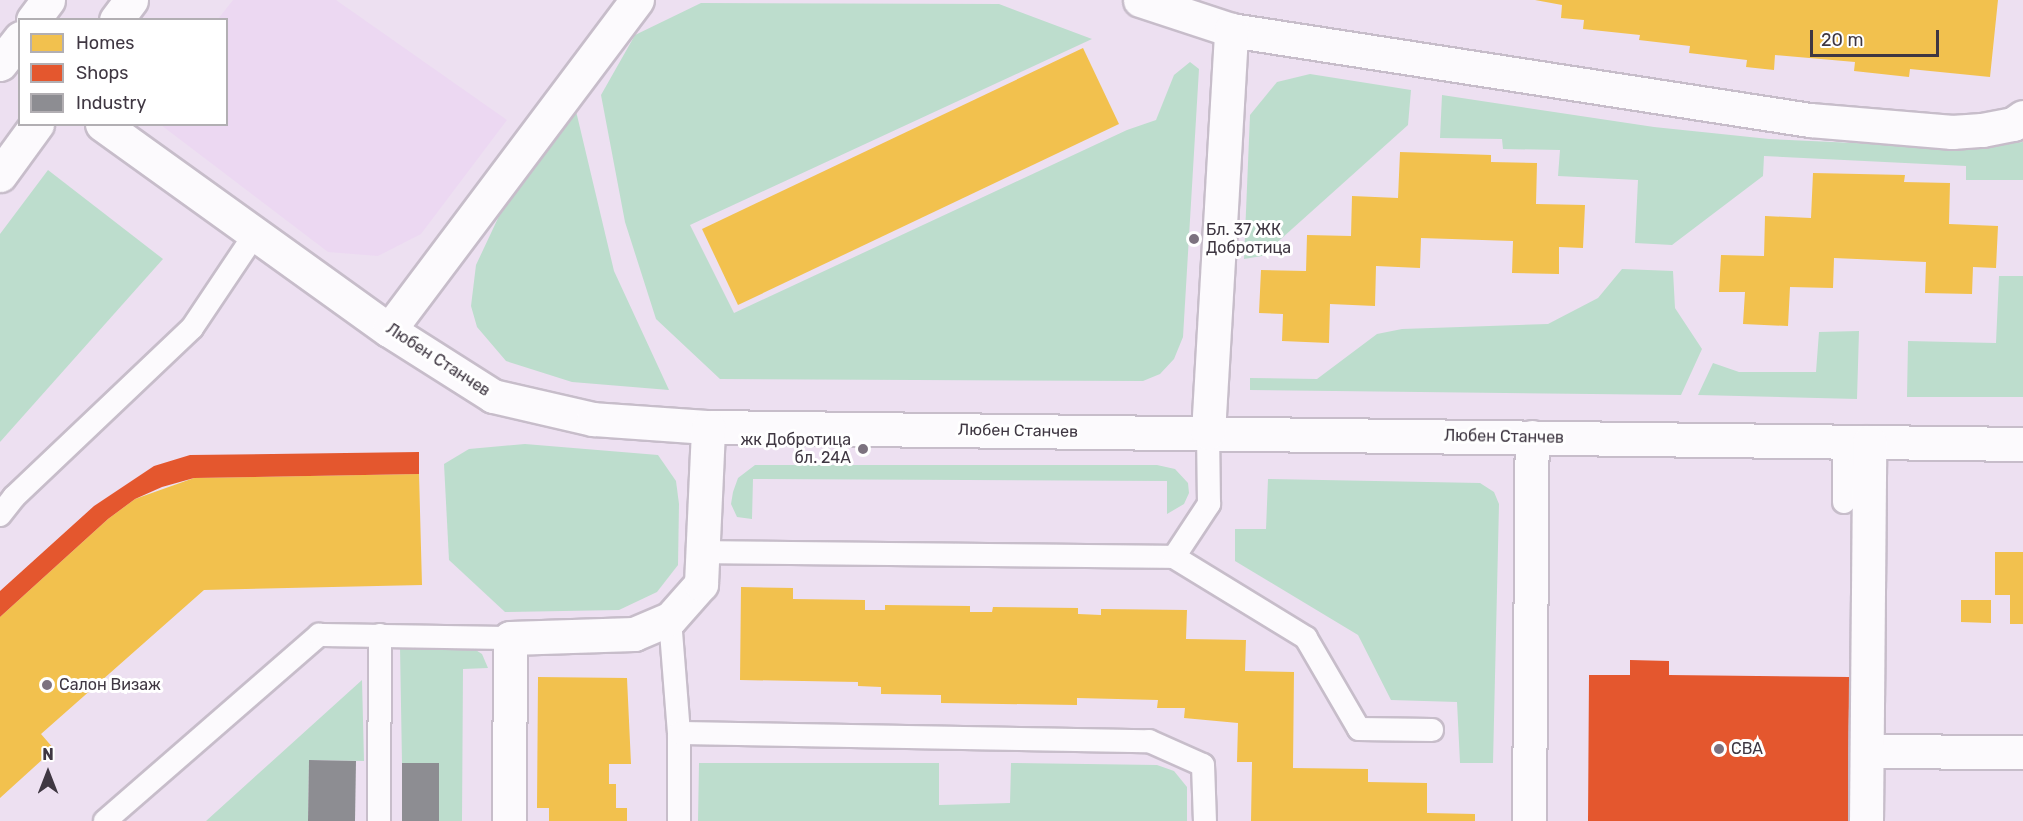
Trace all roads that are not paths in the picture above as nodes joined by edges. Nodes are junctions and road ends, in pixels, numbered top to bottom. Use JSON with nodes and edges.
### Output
{"nodes":[{"id":1,"x":48,"y":0,"type":"edge"},
{"id":2,"x":130,"y":0,"type":"edge"},
{"id":3,"x":636,"y":0,"type":"edge"},
{"id":4,"x":1140,"y":0,"type":"edge"},
{"id":5,"x":34,"y":18,"type":"edge"},
{"id":6,"x":117,"y":18,"type":"edge"},
{"id":7,"x":1232,"y":30,"type":"junction"},
{"id":8,"x":2023,"y":117,"type":"edge"},
{"id":9,"x":37,"y":126,"type":"edge"},
{"id":10,"x":105,"y":126,"type":"edge"},
{"id":11,"x":0,"y":175,"type":"edge"},
{"id":12,"x":255,"y":234,"type":"junction"},
{"id":13,"x":389,"y":330,"type":"junction"},
{"id":14,"x":708,"y":427,"type":"junction"},
{"id":15,"x":1208,"y":433,"type":"junction"},
{"id":16,"x":1532,"y":437,"type":"junction"},
{"id":17,"x":1856,"y":441,"type":"junction"},
{"id":18,"x":2023,"y":444,"type":"edge"},
{"id":19,"x":1844,"y":502,"type":"dead end"},
{"id":20,"x":0,"y":515,"type":"edge"},
{"id":21,"x":703,"y":552,"type":"junction"},
{"id":22,"x":1174,"y":557,"type":"junction"},
{"id":23,"x":670,"y":619,"type":"junction"},
{"id":24,"x":380,"y":635,"type":"junction"},
{"id":25,"x":510,"y":638,"type":"junction"},
{"id":26,"x":1432,"y":730,"type":"dead end"},
{"id":27,"x":680,"y":733,"type":"junction"},
{"id":28,"x":1867,"y":751,"type":"junction"},
{"id":29,"x":2023,"y":752,"type":"edge"},
{"id":30,"x":105,"y":821,"type":"edge"},
{"id":31,"x":379,"y":821,"type":"edge"},
{"id":32,"x":509,"y":821,"type":"edge"},
{"id":33,"x":680,"y":821,"type":"edge"},
{"id":34,"x":1205,"y":821,"type":"edge"},
{"id":35,"x":1529,"y":821,"type":"edge"},
{"id":36,"x":1866,"y":821,"type":"edge"}],
"edges":[{"from":1,"to":5,"type":"street"},
{"from":2,"to":6,"type":"street"},
{"from":3,"to":13,"type":"street"},
{"from":4,"to":7,"type":"street"},
{"from":7,"to":8,"type":"street"},
{"from":7,"to":15,"type":"street"},
{"from":9,"to":11,"type":"street"},
{"from":10,"to":12,"type":"street","name":"Любен Станчев"},
{"from":12,"to":13,"type":"street","name":"Любен Станчев"},
{"from":12,"to":20,"type":"lane"},
{"from":13,"to":14,"type":"street","name":"Любен Станчев"},
{"from":14,"to":15,"type":"street","name":"Любен Станчев"},
{"from":14,"to":21,"type":"street"},
{"from":15,"to":16,"type":"street","name":"Любен Станчев"},
{"from":15,"to":22,"type":"lane"},
{"from":16,"to":17,"type":"street","name":"Любен Станчев"},
{"from":16,"to":35,"type":"street"},
{"from":17,"to":18,"type":"street","name":"Любен Станчев"},
{"from":17,"to":19,"type":"lane"},
{"from":17,"to":28,"type":"street"},
{"from":21,"to":22,"type":"lane"},
{"from":21,"to":23,"type":"street"},
{"from":22,"to":26,"type":"lane"},
{"from":23,"to":25,"type":"street"},
{"from":23,"to":27,"type":"lane"},
{"from":24,"to":25,"type":"lane"},
{"from":24,"to":30,"type":"lane"},
{"from":24,"to":31,"type":"lane"},
{"from":25,"to":32,"type":"street"},
{"from":27,"to":33,"type":"lane"},
{"from":27,"to":34,"type":"lane"},
{"from":28,"to":29,"type":"street"},
{"from":28,"to":36,"type":"street"}]}
